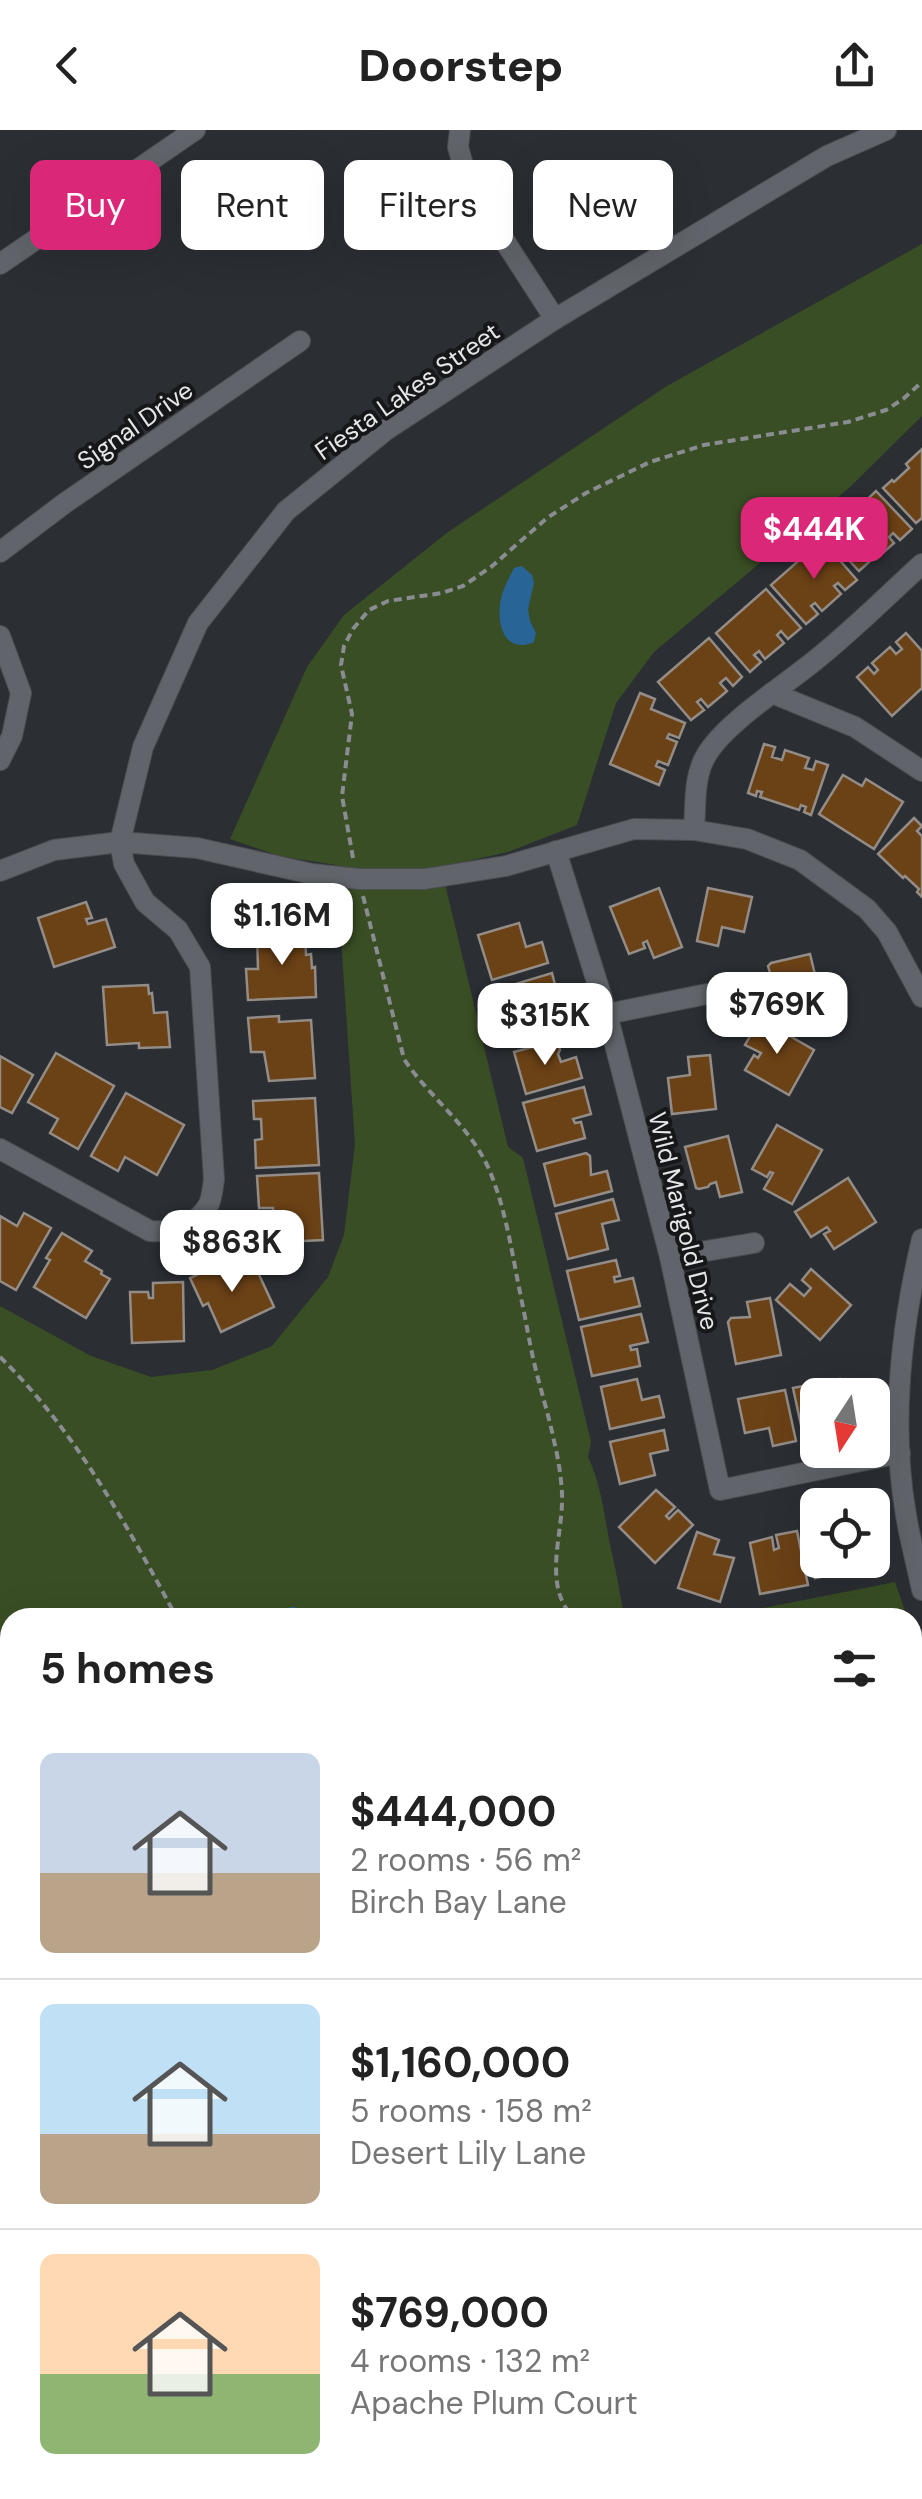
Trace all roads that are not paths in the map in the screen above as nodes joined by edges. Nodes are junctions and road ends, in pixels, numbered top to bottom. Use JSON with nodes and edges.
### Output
{"nodes":[{"id":1,"x":195,"y":130,"type":"edge"},
{"id":2,"x":460,"y":130,"type":"edge"},
{"id":3,"x":886,"y":130,"type":"edge"},
{"id":4,"x":0,"y":264,"type":"edge"},
{"id":5,"x":555,"y":319,"type":"junction"},
{"id":6,"x":300,"y":341,"type":"dead end"},
{"id":7,"x":0,"y":552,"type":"edge"},
{"id":8,"x":922,"y":564,"type":"edge"},
{"id":9,"x":0,"y":636,"type":"edge"},
{"id":10,"x":772,"y":693,"type":"junction"},
{"id":11,"x":0,"y":760,"type":"edge"},
{"id":12,"x":922,"y":771,"type":"edge"},
{"id":13,"x":694,"y":830,"type":"junction"},
{"id":14,"x":120,"y":842,"type":"junction"},
{"id":15,"x":556,"y":851,"type":"junction"},
{"id":16,"x":0,"y":870,"type":"edge"},
{"id":17,"x":707,"y":994,"type":"dead end"},
{"id":18,"x":922,"y":998,"type":"edge"},
{"id":19,"x":607,"y":1014,"type":"junction"},
{"id":20,"x":0,"y":1149,"type":"edge"},
{"id":21,"x":922,"y":1239,"type":"edge"},
{"id":22,"x":754,"y":1244,"type":"dead end"},
{"id":23,"x":670,"y":1258,"type":"junction"},
{"id":24,"x":900,"y":1453,"type":"junction"},
{"id":25,"x":922,"y":1590,"type":"edge"}],
"edges":[{"from":1,"to":4,"type":"street"},
{"from":2,"to":5,"type":"street"},
{"from":3,"to":5,"type":"street","name":"Fiesta Lakes Street"},
{"from":5,"to":14,"type":"street","name":"Fiesta Lakes Street"},
{"from":6,"to":7,"type":"street","name":"Signal Drive"},
{"from":8,"to":10,"type":"street"},
{"from":9,"to":11,"type":"street"},
{"from":10,"to":12,"type":"street"},
{"from":10,"to":13,"type":"street"},
{"from":13,"to":15,"type":"street"},
{"from":13,"to":18,"type":"street"},
{"from":14,"to":15,"type":"street"},
{"from":14,"to":16,"type":"street"},
{"from":14,"to":20,"type":"street"},
{"from":15,"to":19,"type":"street","name":"Wild Marigold Drive"},
{"from":17,"to":19,"type":"street"},
{"from":19,"to":23,"type":"street","name":"Wild Marigold Drive"},
{"from":21,"to":24,"type":"street"},
{"from":22,"to":23,"type":"street"},
{"from":23,"to":24,"type":"street","name":"Wild Marigold Drive"},
{"from":24,"to":25,"type":"street"}]}
